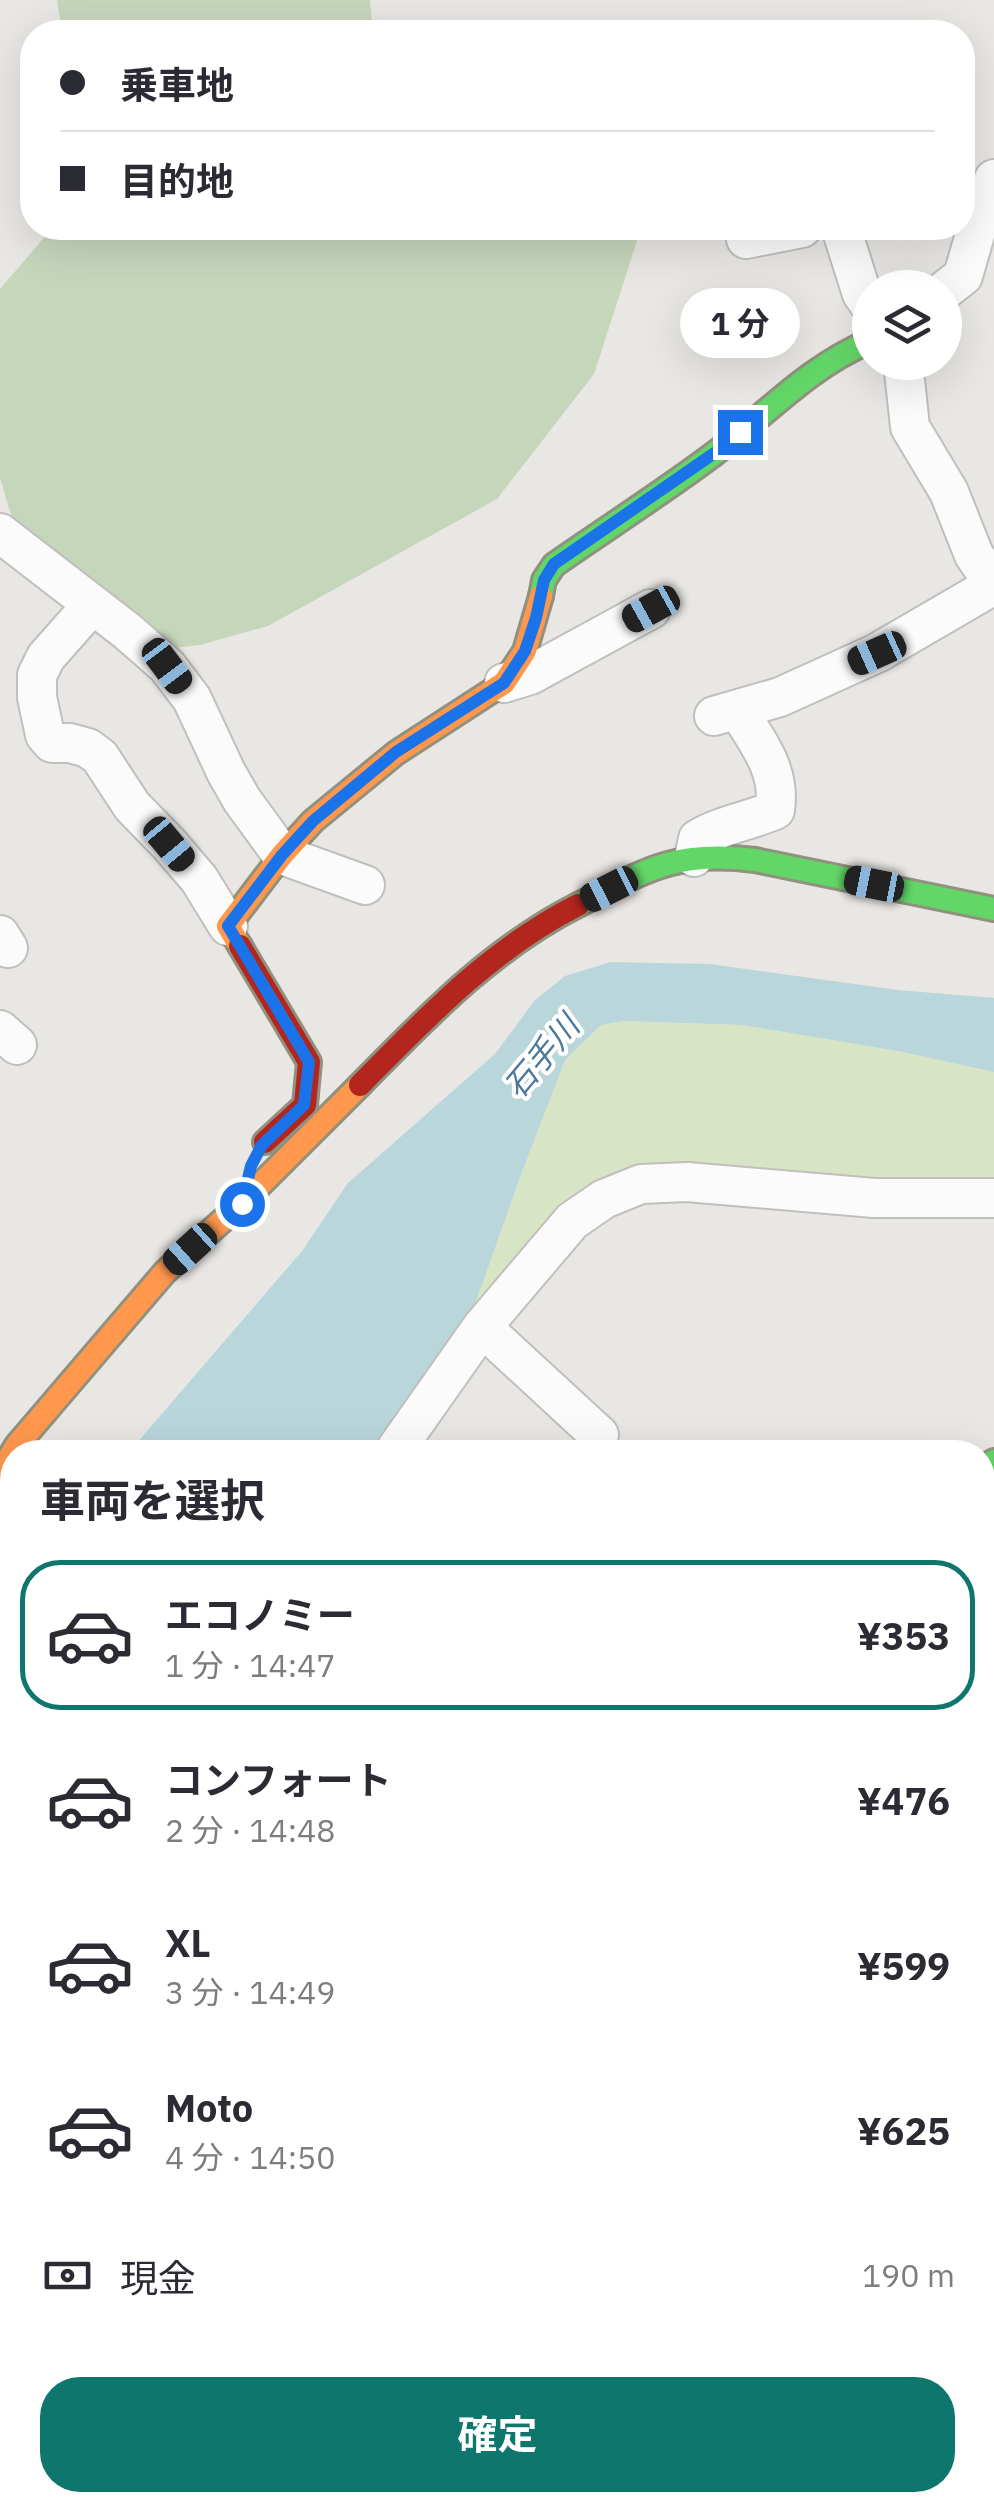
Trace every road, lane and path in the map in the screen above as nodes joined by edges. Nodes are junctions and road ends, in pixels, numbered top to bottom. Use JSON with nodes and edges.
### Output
{"nodes":[{"id":1,"x":994,"y":179,"type":"edge"},
{"id":2,"x":975,"y":234,"type":"edge"},
{"id":3,"x":844,"y":240,"type":"edge"},
{"id":4,"x":973,"y":240,"type":"edge"},
{"id":5,"x":854,"y":270,"type":"edge"},
{"id":6,"x":962,"y":277,"type":"edge"},
{"id":7,"x":852,"y":347,"type":"edge"},
{"id":8,"x":905,"y":380,"type":"edge"},
{"id":9,"x":0,"y":533,"type":"edge"},
{"id":10,"x":994,"y":584,"type":"edge"},
{"id":11,"x":92,"y":605,"type":"junction"},
{"id":12,"x":651,"y":609,"type":"dead end"},
{"id":13,"x":504,"y":683,"type":"junction"},
{"id":14,"x":282,"y":855,"type":"junction"},
{"id":15,"x":694,"y":856,"type":"junction"},
{"id":16,"x":365,"y":885,"type":"dead end"},
{"id":17,"x":994,"y":909,"type":"edge"},
{"id":18,"x":228,"y":926,"type":"junction"},
{"id":19,"x":994,"y":1198,"type":"edge"},
{"id":20,"x":242,"y":1204,"type":"junction"},
{"id":21,"x":482,"y":1327,"type":"junction"},
{"id":22,"x":599,"y":1435,"type":"dead end"},
{"id":23,"x":21,"y":1440,"type":"edge"},
{"id":24,"x":402,"y":1440,"type":"edge"}],
"edges":[{"from":1,"to":2,"type":"street"},
{"from":3,"to":5,"type":"street"},
{"from":4,"to":6,"type":"street"},
{"from":7,"to":13,"type":"main road"},
{"from":8,"to":10,"type":"street"},
{"from":9,"to":11,"type":"street"},
{"from":10,"to":15,"type":"street"},
{"from":11,"to":14,"type":"street"},
{"from":11,"to":18,"type":"street"},
{"from":12,"to":13,"type":"street"},
{"from":13,"to":14,"type":"main road"},
{"from":14,"to":16,"type":"street"},
{"from":14,"to":18,"type":"main road"},
{"from":15,"to":17,"type":"main road"},
{"from":15,"to":20,"type":"main road"},
{"from":18,"to":20,"type":"main road"},
{"from":19,"to":21,"type":"street"},
{"from":20,"to":23,"type":"main road"},
{"from":21,"to":22,"type":"street"},
{"from":21,"to":24,"type":"street"}]}
